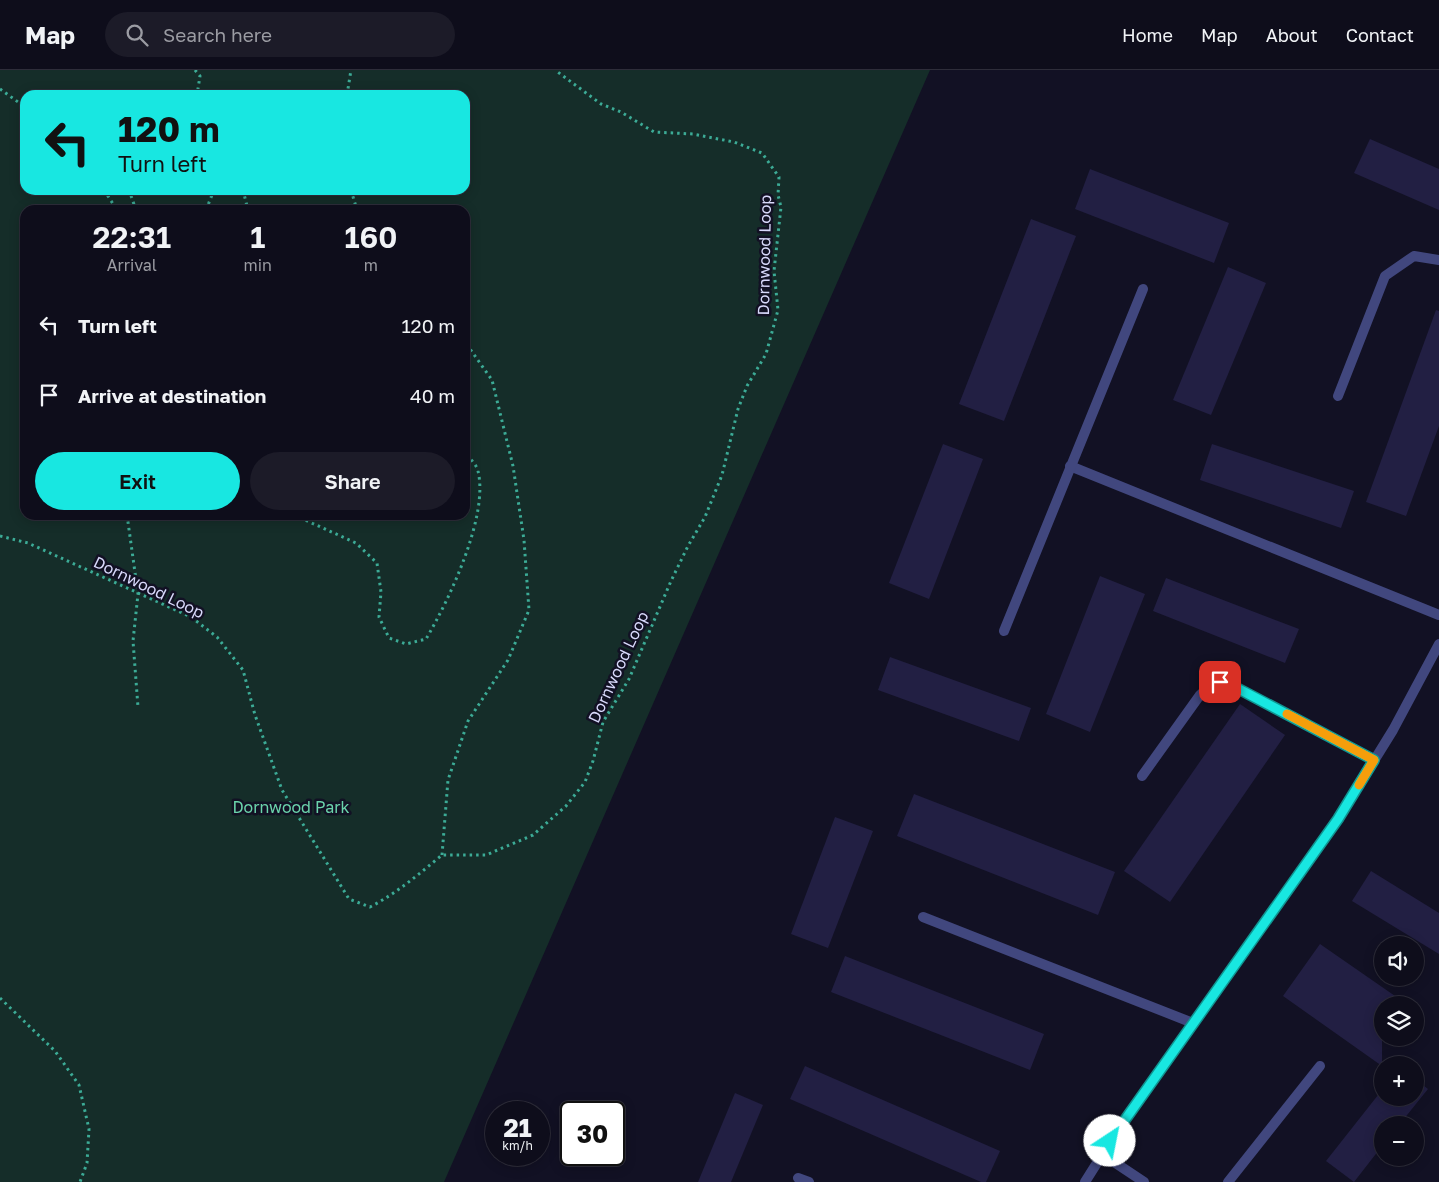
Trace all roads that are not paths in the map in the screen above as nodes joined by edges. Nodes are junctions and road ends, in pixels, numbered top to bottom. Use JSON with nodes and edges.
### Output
{"nodes":[{"id":1,"x":1439,"y":260,"type":"edge"},
{"id":2,"x":1143,"y":289,"type":"dead end"},
{"id":3,"x":1338,"y":396,"type":"dead end"},
{"id":4,"x":1070,"y":466,"type":"junction"},
{"id":5,"x":1439,"y":615,"type":"edge"},
{"id":6,"x":1004,"y":631,"type":"dead end"},
{"id":7,"x":1439,"y":644,"type":"edge"},
{"id":8,"x":1374,"y":760,"type":"junction"},
{"id":9,"x":1142,"y":776,"type":"dead end"},
{"id":10,"x":923,"y":917,"type":"dead end"},
{"id":11,"x":1193,"y":1023,"type":"junction"},
{"id":12,"x":1320,"y":1066,"type":"dead end"},
{"id":13,"x":1102,"y":1154,"type":"junction"},
{"id":14,"x":798,"y":1178,"type":"dead end"},
{"id":15,"x":809,"y":1182,"type":"edge"},
{"id":16,"x":1085,"y":1182,"type":"edge"},
{"id":17,"x":1144,"y":1182,"type":"edge"},
{"id":18,"x":1228,"y":1182,"type":"edge"}],
"edges":[{"from":1,"to":3,"type":"street"},
{"from":2,"to":4,"type":"street"},
{"from":4,"to":5,"type":"street"},
{"from":4,"to":6,"type":"street"},
{"from":7,"to":8,"type":"street"},
{"from":8,"to":9,"type":"street"},
{"from":8,"to":11,"type":"street"},
{"from":10,"to":11,"type":"street"},
{"from":11,"to":13,"type":"street"},
{"from":12,"to":18,"type":"street"},
{"from":13,"to":16,"type":"street"},
{"from":13,"to":17,"type":"street"},
{"from":14,"to":15,"type":"street"}]}
